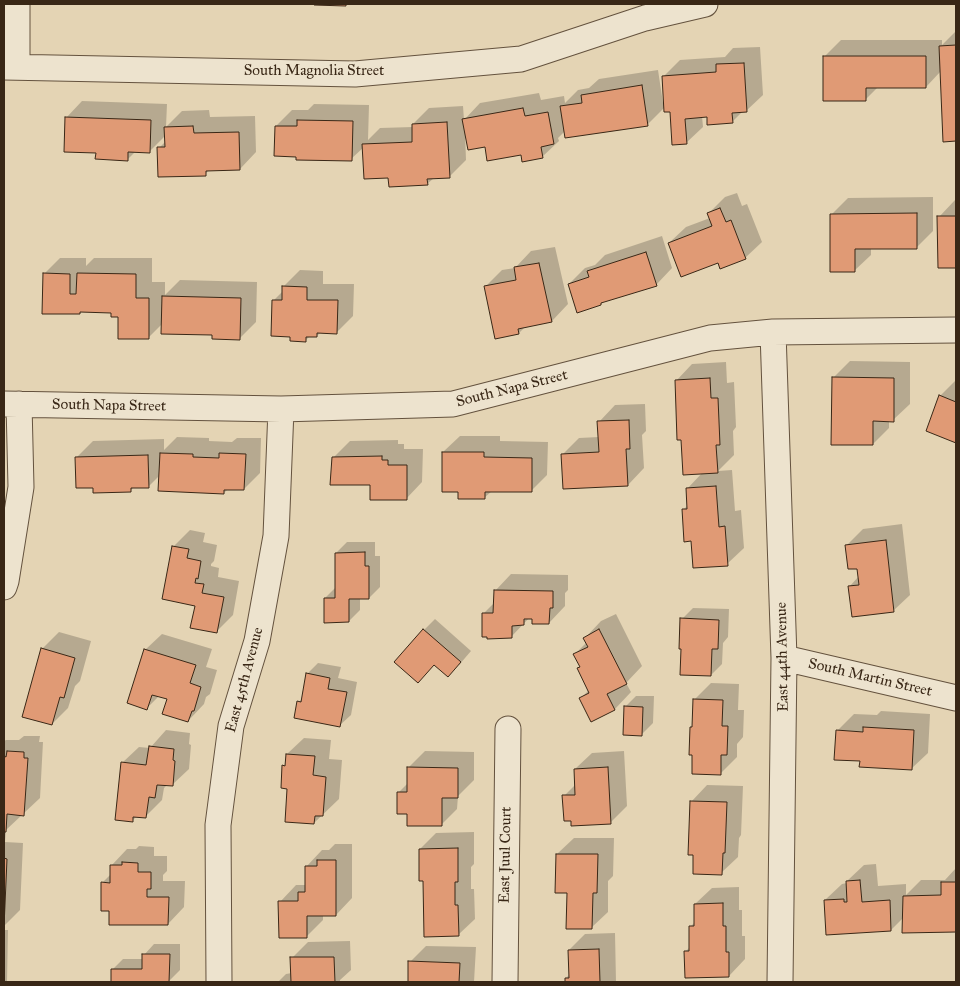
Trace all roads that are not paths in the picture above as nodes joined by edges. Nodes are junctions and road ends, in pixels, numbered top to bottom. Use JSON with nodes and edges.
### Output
{"nodes":[{"id":1,"x":17,"y":4,"type":"edge"},
{"id":2,"x":705,"y":4,"type":"edge"},
{"id":3,"x":10,"y":67,"type":"edge"},
{"id":4,"x":956,"y":330,"type":"edge"},
{"id":5,"x":773,"y":332,"type":"junction"},
{"id":6,"x":11,"y":404,"type":"edge"},
{"id":7,"x":281,"y":409,"type":"junction"},
{"id":8,"x":4,"y":587,"type":"edge"},
{"id":9,"x":784,"y":658,"type":"junction"},
{"id":10,"x":956,"y":698,"type":"edge"},
{"id":11,"x":508,"y":729,"type":"dead end"},
{"id":12,"x":219,"y":982,"type":"edge"},
{"id":13,"x":505,"y":982,"type":"edge"},
{"id":14,"x":780,"y":982,"type":"edge"}],
"edges":[{"from":1,"to":3,"type":"street"},
{"from":2,"to":3,"type":"street","name":"South Magnolia Street"},
{"from":4,"to":5,"type":"street","name":"South Napa Street"},
{"from":5,"to":7,"type":"street","name":"South Napa Street"},
{"from":5,"to":9,"type":"street","name":"East 44th Avenue"},
{"from":6,"to":7,"type":"street","name":"South Napa Street"},
{"from":6,"to":8,"type":"street"},
{"from":7,"to":12,"type":"street","name":"East 45th Avenue"},
{"from":9,"to":10,"type":"street","name":"South Martin Street"},
{"from":9,"to":14,"type":"street","name":"East 44th Avenue"},
{"from":11,"to":13,"type":"street","name":"East Juul Court"}]}
